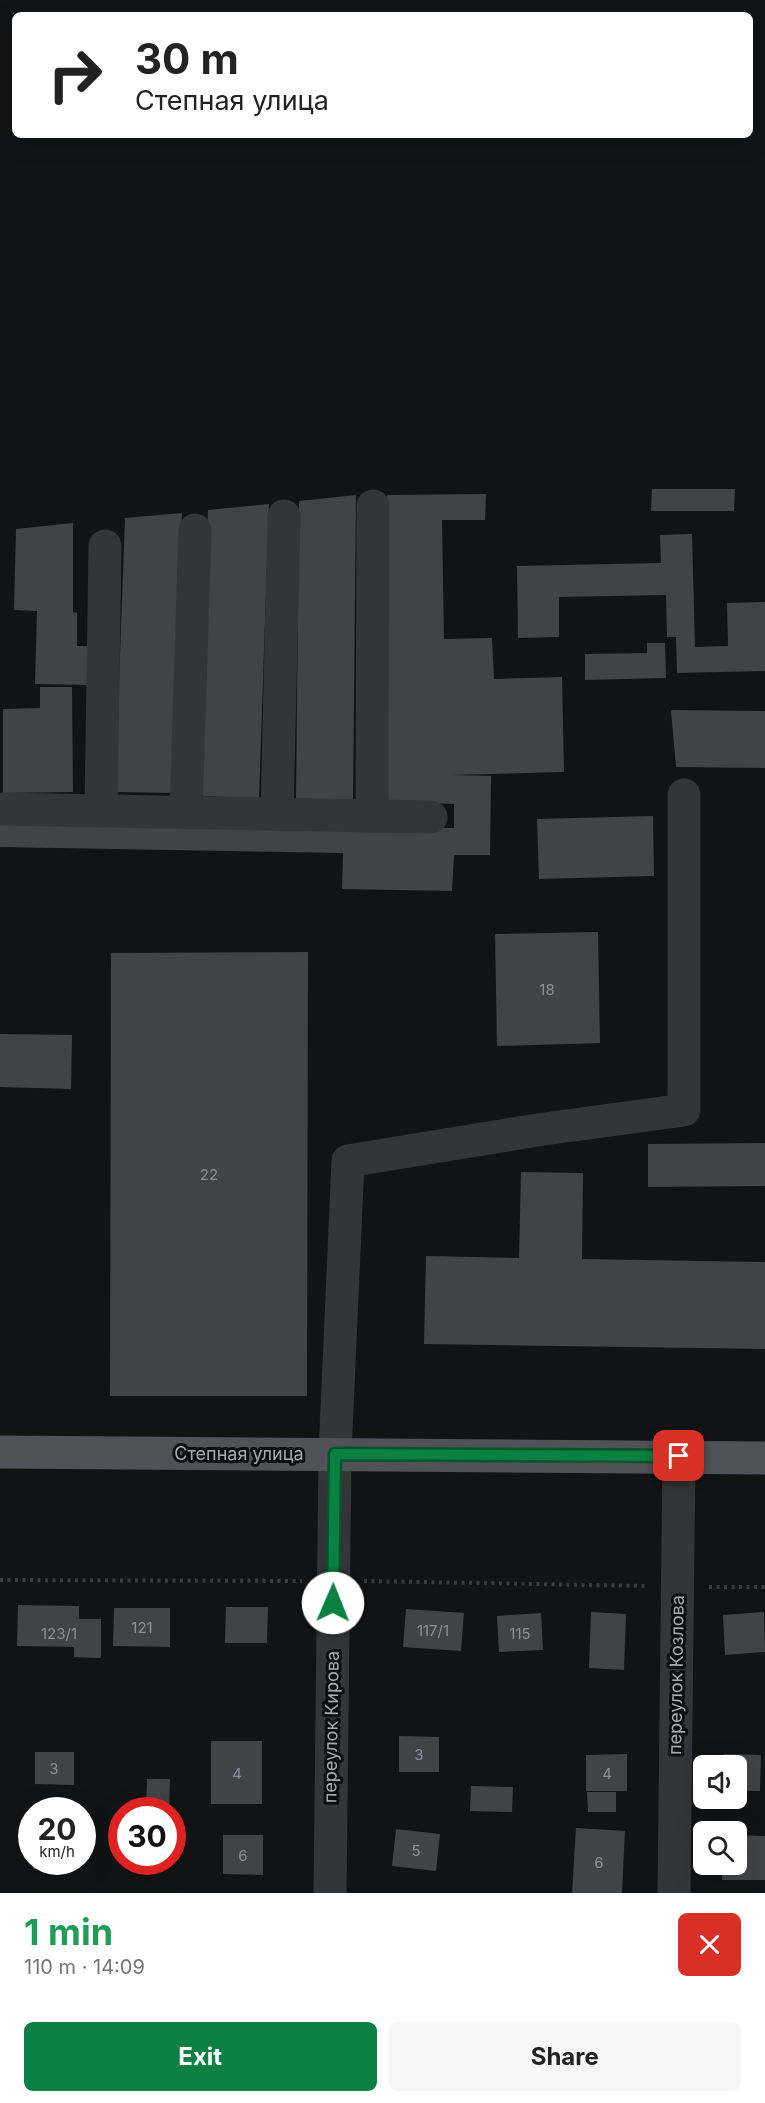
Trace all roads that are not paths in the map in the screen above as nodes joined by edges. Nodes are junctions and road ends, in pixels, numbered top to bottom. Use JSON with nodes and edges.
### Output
{"nodes":[{"id":1,"x":373,"y":506,"type":"dead end"},
{"id":2,"x":284,"y":516,"type":"dead end"},
{"id":3,"x":195,"y":530,"type":"dead end"},
{"id":4,"x":105,"y":546,"type":"dead end"},
{"id":5,"x":684,"y":795,"type":"dead end"},
{"id":6,"x":0,"y":809,"type":"edge"},
{"id":7,"x":101,"y":810,"type":"junction"},
{"id":8,"x":186,"y":813,"type":"junction"},
{"id":9,"x":277,"y":814,"type":"junction"},
{"id":10,"x":372,"y":816,"type":"junction"},
{"id":11,"x":431,"y":817,"type":"dead end"},
{"id":12,"x":0,"y":1452,"type":"edge"},
{"id":13,"x":335,"y":1454,"type":"junction"},
{"id":14,"x":679,"y":1456,"type":"junction"},
{"id":15,"x":765,"y":1458,"type":"edge"},
{"id":16,"x":330,"y":1893,"type":"edge"},
{"id":17,"x":674,"y":1893,"type":"edge"}],
"edges":[{"from":1,"to":10,"type":"street"},
{"from":2,"to":9,"type":"street"},
{"from":3,"to":8,"type":"street"},
{"from":4,"to":7,"type":"street"},
{"from":5,"to":13,"type":"street","name":"переулок Кирова"},
{"from":6,"to":7,"type":"street"},
{"from":7,"to":8,"type":"street"},
{"from":8,"to":9,"type":"street"},
{"from":9,"to":10,"type":"street"},
{"from":10,"to":11,"type":"street"},
{"from":12,"to":13,"type":"main road","name":"Степная улица"},
{"from":13,"to":14,"type":"main road","name":"Степная улица"},
{"from":13,"to":16,"type":"street","name":"переулок Кирова"},
{"from":14,"to":15,"type":"main road","name":"Степная улица"},
{"from":14,"to":17,"type":"street","name":"переулок Козлова"}]}
